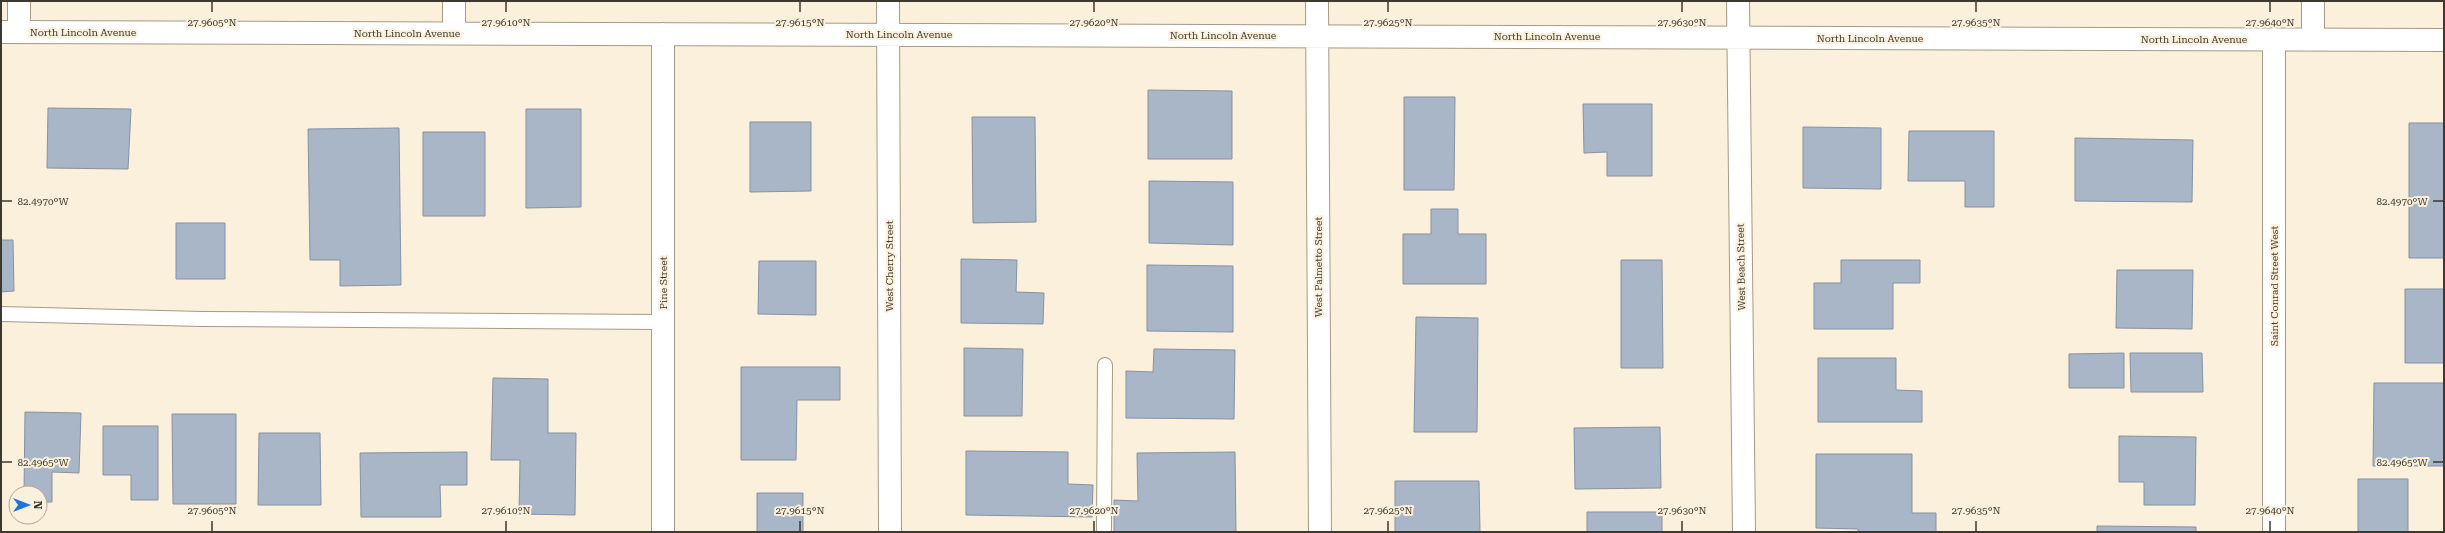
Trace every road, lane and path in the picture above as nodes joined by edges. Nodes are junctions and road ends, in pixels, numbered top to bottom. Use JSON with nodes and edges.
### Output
{"nodes":[{"id":1,"x":19,"y":1,"type":"edge"},
{"id":2,"x":454,"y":1,"type":"edge"},
{"id":3,"x":888,"y":1,"type":"edge"},
{"id":4,"x":1317,"y":1,"type":"edge"},
{"id":5,"x":1738,"y":1,"type":"edge"},
{"id":6,"x":2313,"y":1,"type":"edge"},
{"id":7,"x":10,"y":32,"type":"edge"},
{"id":8,"x":454,"y":33,"type":"junction"},
{"id":9,"x":662,"y":34,"type":"junction"},
{"id":10,"x":888,"y":34,"type":"junction"},
{"id":11,"x":1317,"y":35,"type":"junction"},
{"id":12,"x":1738,"y":37,"type":"junction"},
{"id":13,"x":2274,"y":39,"type":"junction"},
{"id":14,"x":2313,"y":39,"type":"junction"},
{"id":15,"x":2444,"y":40,"type":"edge"},
{"id":16,"x":1,"y":314,"type":"edge"},
{"id":17,"x":662,"y":322,"type":"junction"},
{"id":18,"x":1105,"y":364,"type":"dead end"},
{"id":19,"x":662,"y":532,"type":"edge"},
{"id":20,"x":890,"y":532,"type":"edge"},
{"id":21,"x":1104,"y":532,"type":"edge"},
{"id":22,"x":1320,"y":532,"type":"edge"},
{"id":23,"x":1744,"y":532,"type":"edge"},
{"id":24,"x":2274,"y":532,"type":"edge"}],
"edges":[{"from":1,"to":7,"type":"street"},
{"from":2,"to":8,"type":"street"},
{"from":3,"to":10,"type":"street","name":"West Cherry Street"},
{"from":4,"to":11,"type":"street","name":"West Palmetto Street"},
{"from":5,"to":12,"type":"street","name":"West Beach Street"},
{"from":6,"to":14,"type":"street"},
{"from":7,"to":8,"type":"street","name":"North Lincoln Avenue"},
{"from":8,"to":9,"type":"street","name":"North Lincoln Avenue"},
{"from":9,"to":10,"type":"street","name":"North Lincoln Avenue"},
{"from":9,"to":17,"type":"street","name":"Pine Street"},
{"from":10,"to":11,"type":"street","name":"North Lincoln Avenue"},
{"from":10,"to":20,"type":"street","name":"West Cherry Street"},
{"from":11,"to":12,"type":"street","name":"North Lincoln Avenue"},
{"from":11,"to":22,"type":"street","name":"West Palmetto Street"},
{"from":12,"to":13,"type":"street","name":"North Lincoln Avenue"},
{"from":12,"to":23,"type":"street","name":"West Beach Street"},
{"from":13,"to":14,"type":"street","name":"North Lincoln Avenue"},
{"from":13,"to":24,"type":"street","name":"Saint Conrad Street West"},
{"from":14,"to":15,"type":"street","name":"North Lincoln Avenue"},
{"from":16,"to":17,"type":"lane"},
{"from":17,"to":19,"type":"street","name":"Pine Street"},
{"from":18,"to":21,"type":"lane"}]}
